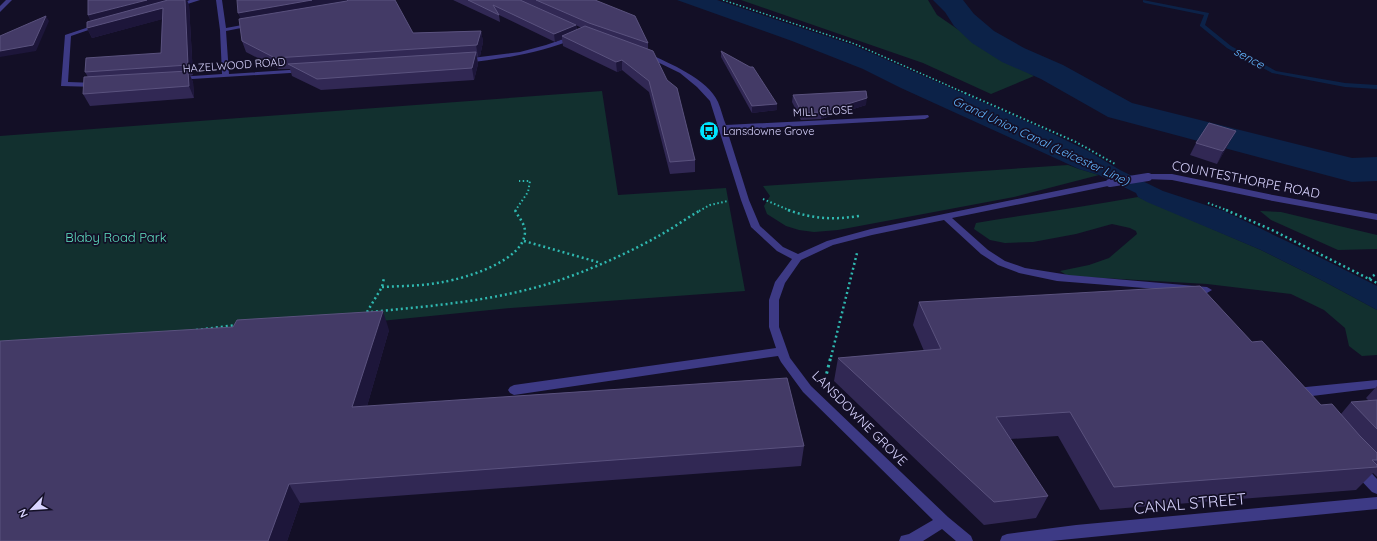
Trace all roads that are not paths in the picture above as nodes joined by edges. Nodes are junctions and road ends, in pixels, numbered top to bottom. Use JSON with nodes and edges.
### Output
{"nodes":[{"id":1,"x":9,"y":0,"type":"edge"},
{"id":2,"x":197,"y":0,"type":"edge"},
{"id":3,"x":219,"y":0,"type":"edge"},
{"id":4,"x":167,"y":8,"type":"edge"},
{"id":5,"x":0,"y":10,"type":"edge"},
{"id":6,"x":107,"y":23,"type":"edge"},
{"id":7,"x":261,"y":24,"type":"edge"},
{"id":8,"x":224,"y":30,"type":"junction"},
{"id":9,"x":580,"y":35,"type":"edge"},
{"id":10,"x":641,"y":53,"type":"edge"},
{"id":11,"x":454,"y":62,"type":"edge"},
{"id":12,"x":312,"y":70,"type":"edge"},
{"id":13,"x":226,"y":76,"type":"junction"},
{"id":14,"x":173,"y":79,"type":"edge"},
{"id":15,"x":105,"y":84,"type":"edge"},
{"id":16,"x":925,"y":116,"type":"dead end"},
{"id":17,"x":722,"y":128,"type":"junction"},
{"id":18,"x":946,"y":217,"type":"junction"},
{"id":19,"x":1377,"y":217,"type":"edge"},
{"id":20,"x":798,"y":258,"type":"junction"},
{"id":21,"x":1207,"y":290,"type":"dead end"},
{"id":22,"x":782,"y":351,"type":"junction"},
{"id":23,"x":1377,"y":384,"type":"edge"},
{"id":24,"x":514,"y":390,"type":"dead end"},
{"id":25,"x":1303,"y":406,"type":"edge"},
{"id":26,"x":1350,"y":460,"type":"edge"},
{"id":27,"x":1377,"y":488,"type":"edge"},
{"id":28,"x":1377,"y":503,"type":"edge"},
{"id":29,"x":943,"y":521,"type":"junction"},
{"id":30,"x":906,"y":541,"type":"edge"},
{"id":31,"x":966,"y":541,"type":"edge"},
{"id":32,"x":1007,"y":541,"type":"edge"}],
"edges":[{"from":1,"to":5,"type":"street"},
{"from":2,"to":4,"type":"street"},
{"from":3,"to":8,"type":"street"},
{"from":6,"to":15,"type":"street"},
{"from":7,"to":8,"type":"street"},
{"from":8,"to":13,"type":"street"},
{"from":9,"to":11,"type":"street"},
{"from":10,"to":17,"type":"street"},
{"from":12,"to":13,"type":"street","name":"HAZELWOOD ROAD"},
{"from":13,"to":14,"type":"street","name":"HAZELWOOD ROAD"},
{"from":16,"to":17,"type":"street","name":"MILL CLOSE"},
{"from":17,"to":20,"type":"street"},
{"from":18,"to":19,"type":"street","name":"COUNTESTHORPE ROAD","bridge":true},
{"from":18,"to":20,"type":"street","name":"COUNTESTHORPE ROAD"},
{"from":18,"to":21,"type":"street"},
{"from":20,"to":22,"type":"street","name":"LANSDOWNE GROVE"},
{"from":22,"to":24,"type":"street"},
{"from":22,"to":29,"type":"street","name":"LANSDOWNE GROVE"},
{"from":23,"to":25,"type":"street"},
{"from":26,"to":27,"type":"street"},
{"from":28,"to":32,"type":"street","name":"CANAL STREET"},
{"from":29,"to":30,"type":"street"},
{"from":29,"to":31,"type":"street","name":"LANSDOWNE GROVE"}]}
